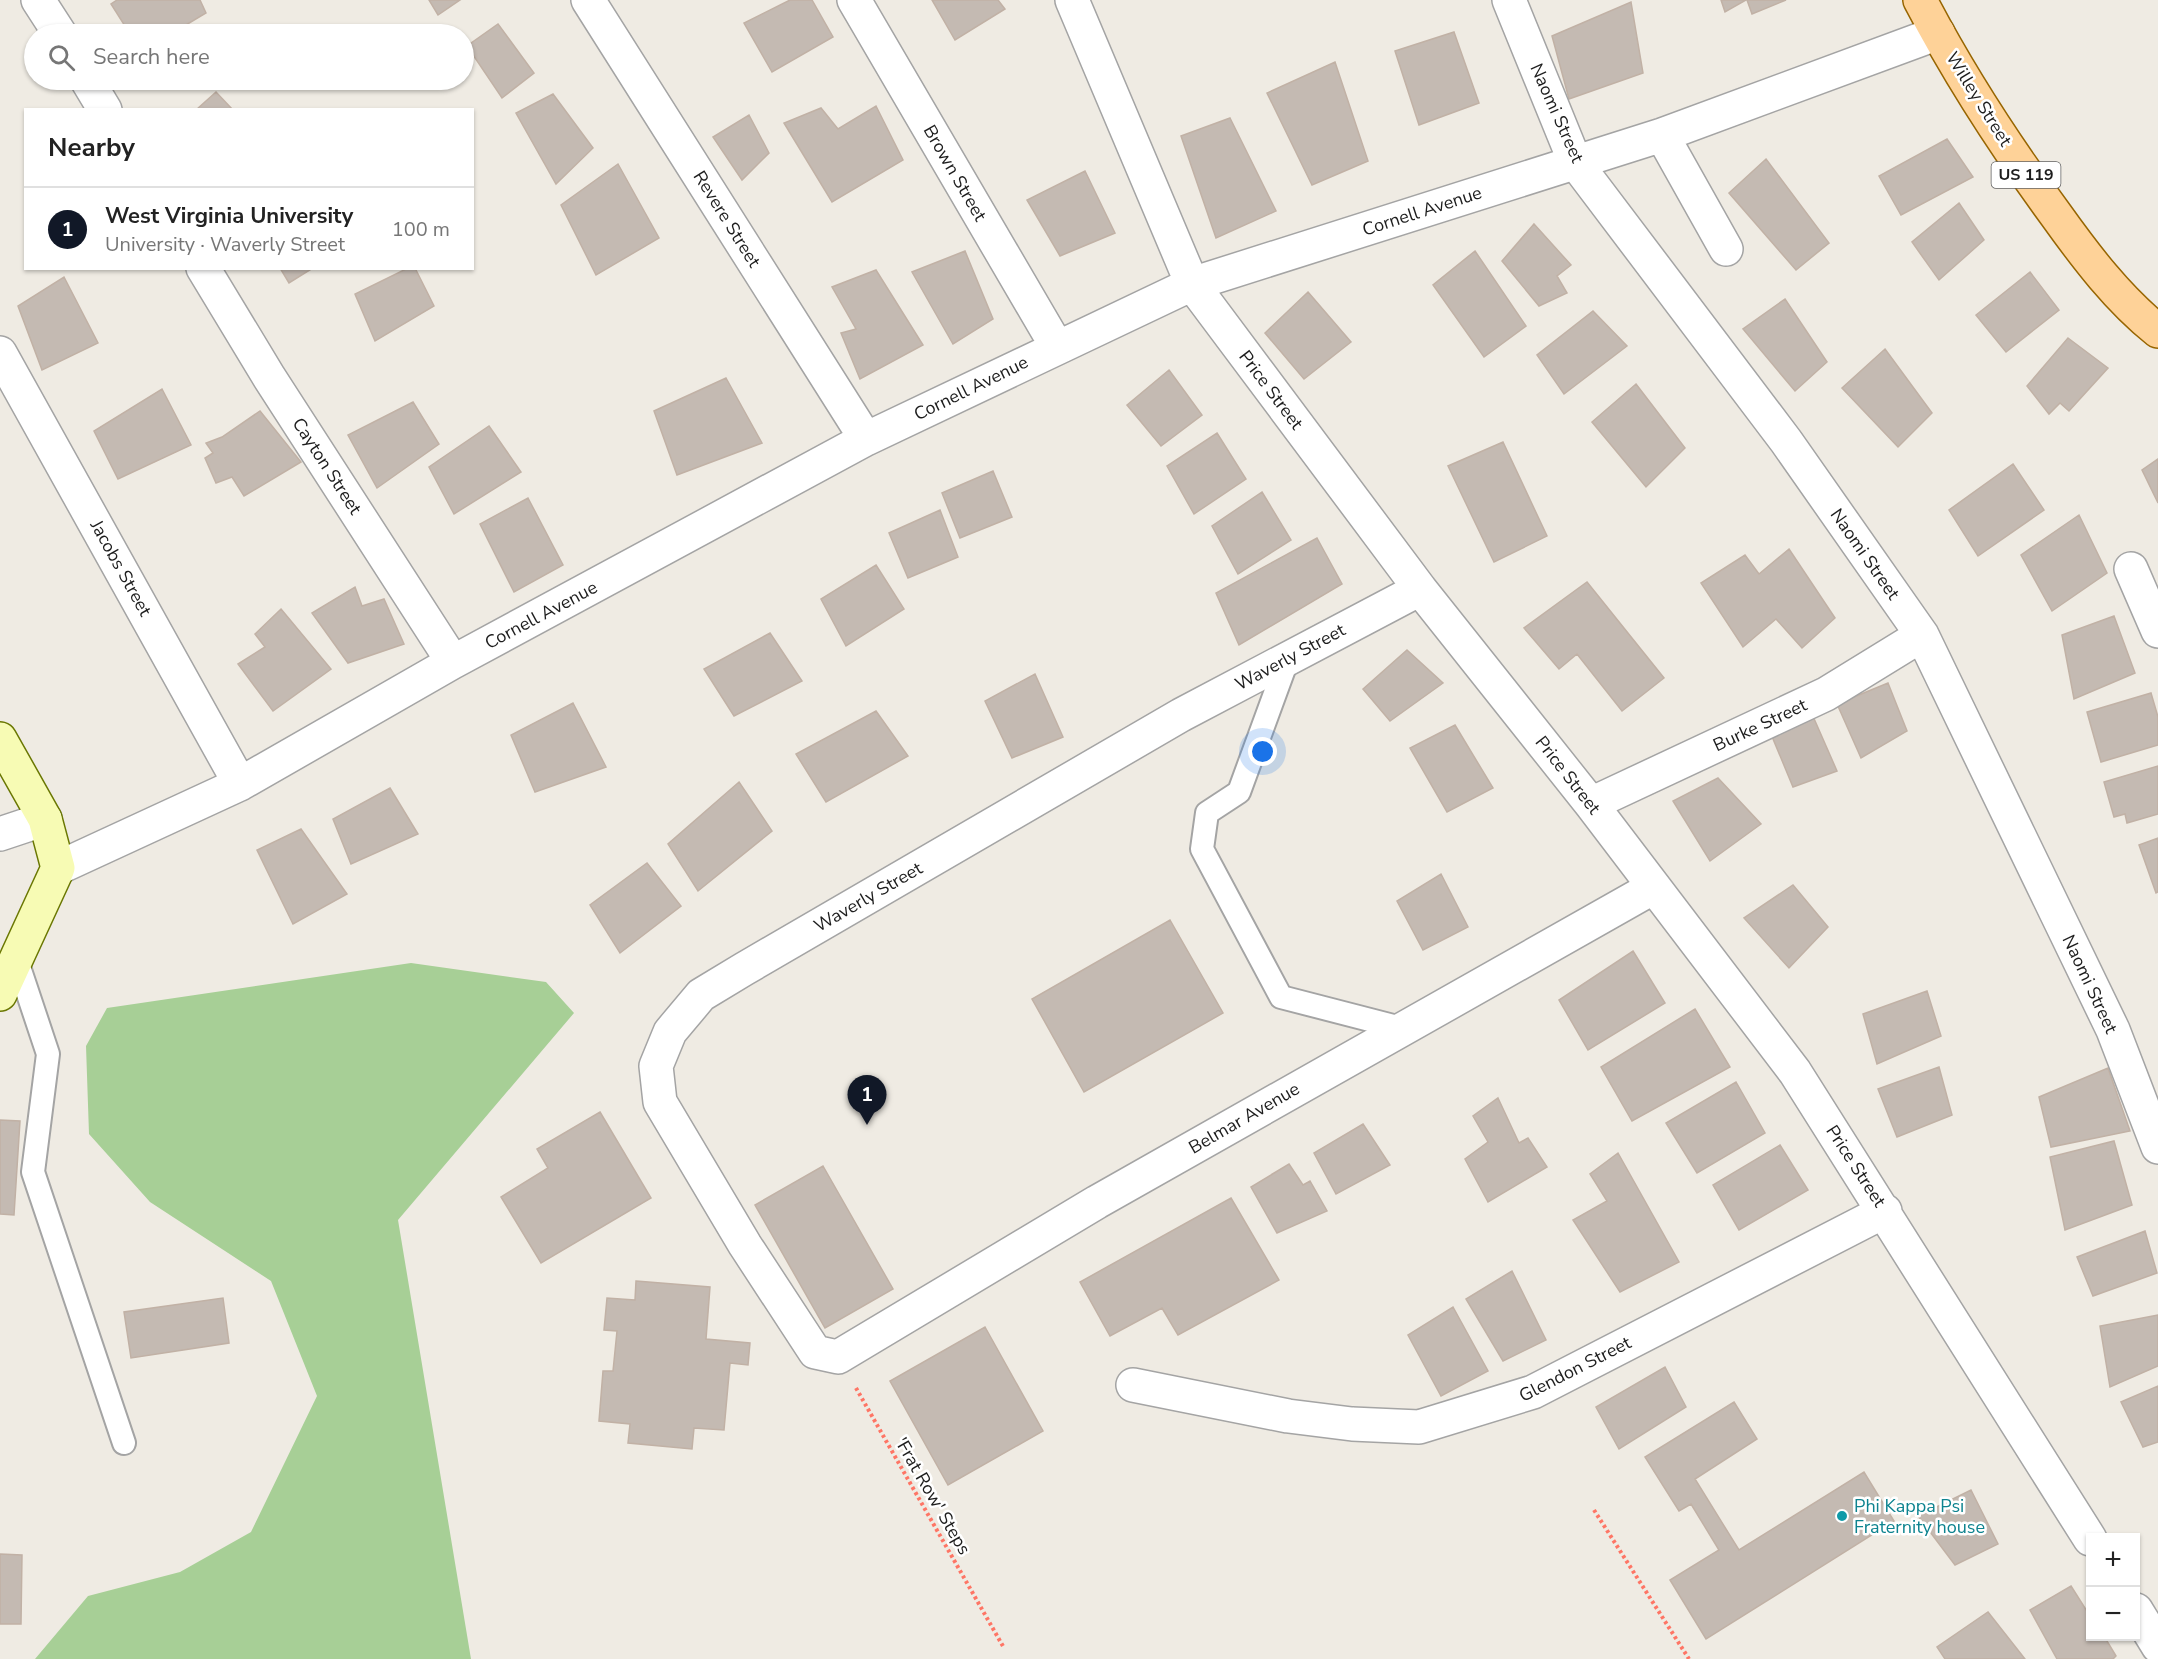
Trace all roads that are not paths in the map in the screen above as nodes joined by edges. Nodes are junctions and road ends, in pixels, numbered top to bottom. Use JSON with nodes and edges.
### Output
{"nodes":[{"id":1,"x":38,"y":0,"type":"edge"},
{"id":2,"x":588,"y":0,"type":"edge"},
{"id":3,"x":854,"y":0,"type":"edge"},
{"id":4,"x":1072,"y":0,"type":"edge"},
{"id":5,"x":1509,"y":0,"type":"edge"},
{"id":6,"x":1920,"y":0,"type":"edge"},
{"id":7,"x":54,"y":24,"type":"edge"},
{"id":8,"x":1938,"y":33,"type":"junction"},
{"id":9,"x":93,"y":90,"type":"edge"},
{"id":10,"x":104,"y":108,"type":"edge"},
{"id":11,"x":1662,"y":135,"type":"junction"},
{"id":12,"x":1575,"y":162,"type":"junction"},
{"id":13,"x":1726,"y":249,"type":"dead end"},
{"id":14,"x":204,"y":270,"type":"edge"},
{"id":15,"x":1192,"y":284,"type":"junction"},
{"id":16,"x":2155,"y":325,"type":"edge"},
{"id":17,"x":1056,"y":347,"type":"junction"},
{"id":18,"x":0,"y":352,"type":"edge"},
{"id":19,"x":866,"y":439,"type":"junction"},
{"id":20,"x":2131,"y":569,"type":"dead end"},
{"id":21,"x":1420,"y":589,"type":"junction"},
{"id":22,"x":2158,"y":631,"type":"edge"},
{"id":23,"x":1922,"y":635,"type":"junction"},
{"id":24,"x":1288,"y":658,"type":"junction"},
{"id":25,"x":453,"y":662,"type":"junction"},
{"id":26,"x":0,"y":739,"type":"edge"},
{"id":27,"x":240,"y":784,"type":"junction"},
{"id":28,"x":1591,"y":804,"type":"junction"},
{"id":29,"x":45,"y":819,"type":"junction"},
{"id":30,"x":0,"y":834,"type":"edge"},
{"id":31,"x":58,"y":868,"type":"junction"},
{"id":32,"x":1654,"y":886,"type":"junction"},
{"id":33,"x":17,"y":961,"type":"junction"},
{"id":34,"x":0,"y":994,"type":"edge"},
{"id":35,"x":1401,"y":1028,"type":"junction"},
{"id":36,"x":2158,"y":1147,"type":"edge"},
{"id":37,"x":1885,"y":1211,"type":"junction"},
{"id":38,"x":838,"y":1357,"type":"joint"},
{"id":39,"x":1133,"y":1385,"type":"dead end"},
{"id":40,"x":124,"y":1443,"type":"dead end"},
{"id":41,"x":2087,"y":1533,"type":"edge"},
{"id":42,"x":2140,"y":1617,"type":"edge"},
{"id":43,"x":2158,"y":1646,"type":"edge"}],
"edges":[{"from":1,"to":7,"type":"street"},
{"from":2,"to":19,"type":"street","name":"Revere Street"},
{"from":3,"to":17,"type":"street","name":"Brown Street"},
{"from":4,"to":15,"type":"street","name":"Price Street"},
{"from":5,"to":12,"type":"street","name":"Naomi Street"},
{"from":6,"to":8,"type":"main road","name":"Willey Street","number":"US 119"},
{"from":8,"to":11,"type":"street","name":"Cornell Avenue"},
{"from":8,"to":16,"type":"main road","name":"Willey Street","number":"US 119"},
{"from":9,"to":10,"type":"street"},
{"from":11,"to":12,"type":"street","name":"Cornell Avenue"},
{"from":11,"to":13,"type":"street"},
{"from":12,"to":15,"type":"street","name":"Cornell Avenue"},
{"from":12,"to":23,"type":"street","name":"Naomi Street"},
{"from":14,"to":25,"type":"street","name":"Cayton Street"},
{"from":15,"to":17,"type":"street","name":"Cornell Avenue"},
{"from":15,"to":21,"type":"street","name":"Price Street"},
{"from":17,"to":19,"type":"street","name":"Cornell Avenue"},
{"from":18,"to":27,"type":"street","name":"Jacobs Street"},
{"from":19,"to":25,"type":"street","name":"Cornell Avenue"},
{"from":20,"to":22,"type":"street"},
{"from":21,"to":24,"type":"street","name":"Waverly Street"},
{"from":21,"to":28,"type":"street","name":"Price Street"},
{"from":23,"to":28,"type":"street","name":"Burke Street"},
{"from":23,"to":36,"type":"street","name":"Naomi Street"},
{"from":24,"to":35,"type":"lane"},
{"from":24,"to":38,"type":"street","name":"Waverly Street"},
{"from":25,"to":27,"type":"street","name":"Cornell Avenue"},
{"from":26,"to":29,"type":"street"},
{"from":27,"to":31,"type":"street","name":"Cornell Avenue"},
{"from":28,"to":32,"type":"street","name":"Price Street"},
{"from":29,"to":30,"type":"street"},
{"from":29,"to":31,"type":"street"},
{"from":31,"to":33,"type":"street"},
{"from":32,"to":35,"type":"street","name":"Belmar Avenue"},
{"from":32,"to":37,"type":"street","name":"Price Street"},
{"from":33,"to":34,"type":"street"},
{"from":33,"to":40,"type":"lane"},
{"from":35,"to":38,"type":"street","name":"Belmar Avenue"},
{"from":37,"to":39,"type":"street","name":"Glendon Street"},
{"from":37,"to":41,"type":"street","name":"Price Street"},
{"from":42,"to":43,"type":"street"}]}
